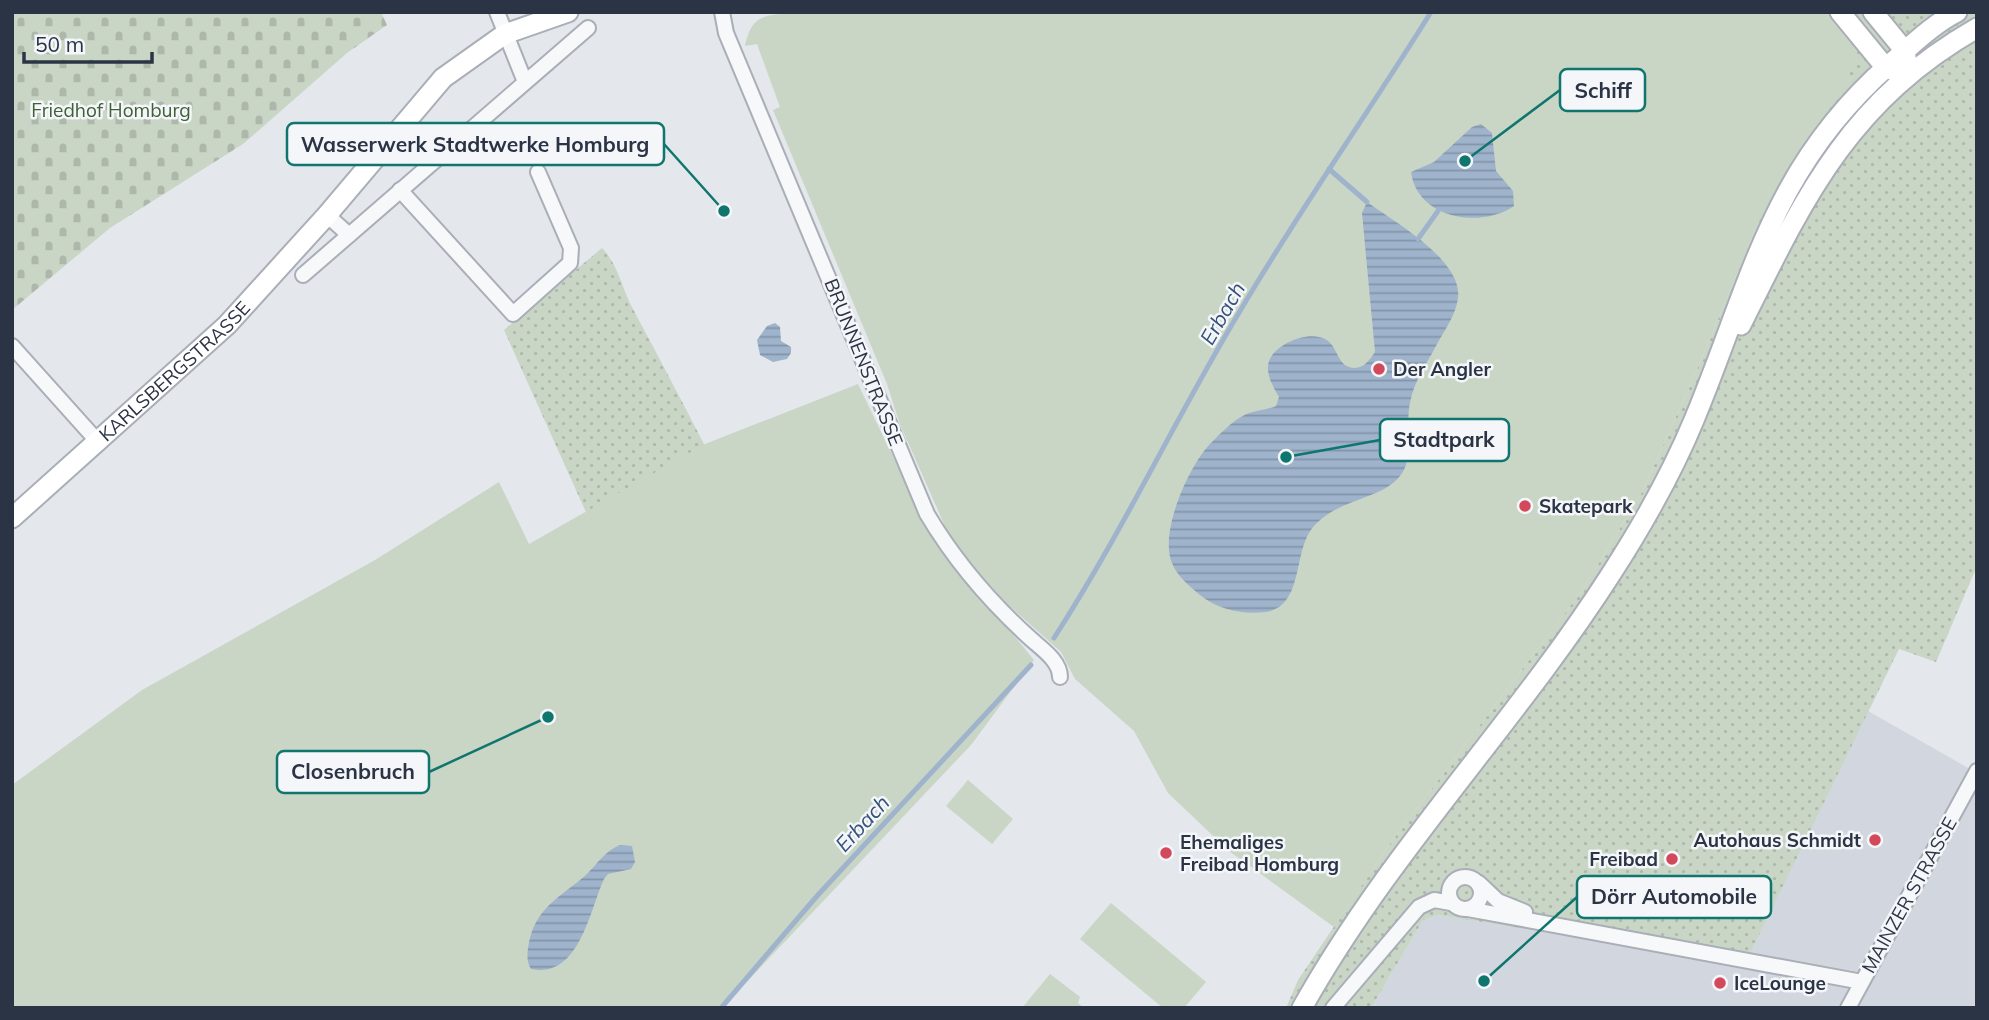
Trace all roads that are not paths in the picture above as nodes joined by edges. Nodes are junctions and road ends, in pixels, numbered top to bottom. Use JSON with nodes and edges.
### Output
{"nodes":[{"id":1,"x":497,"y":12,"type":"edge"},
{"id":2,"x":568,"y":12,"type":"edge"},
{"id":3,"x":722,"y":12,"type":"edge"},
{"id":4,"x":1873,"y":12,"type":"edge"},
{"id":5,"x":1957,"y":12,"type":"edge"},
{"id":6,"x":1846,"y":19,"type":"edge"},
{"id":7,"x":589,"y":28,"type":"dead end"},
{"id":8,"x":1977,"y":28,"type":"edge"},
{"id":9,"x":505,"y":34,"type":"junction"},
{"id":10,"x":1905,"y":51,"type":"junction"},
{"id":11,"x":1885,"y":68,"type":"junction"},
{"id":12,"x":1905,"y":75,"type":"junction"},
{"id":13,"x":525,"y":82,"type":"junction"},
{"id":14,"x":538,"y":172,"type":"dead end"},
{"id":15,"x":400,"y":190,"type":"junction"},
{"id":16,"x":327,"y":215,"type":"junction"},
{"id":17,"x":349,"y":235,"type":"junction"},
{"id":18,"x":303,"y":275,"type":"dead end"},
{"id":19,"x":12,"y":346,"type":"edge"},
{"id":20,"x":1699,"y":409,"type":"junction"},
{"id":21,"x":99,"y":443,"type":"junction"},
{"id":22,"x":12,"y":518,"type":"edge"},
{"id":23,"x":1060,"y":677,"type":"dead end"},
{"id":24,"x":1977,"y":771,"type":"edge"},
{"id":25,"x":1479,"y":883,"type":"junction"},
{"id":26,"x":1451,"y":902,"type":"junction"},
{"id":27,"x":1468,"y":909,"type":"junction"},
{"id":28,"x":1563,"y":925,"type":"junction"},
{"id":29,"x":1862,"y":982,"type":"junction"},
{"id":30,"x":1302,"y":1008,"type":"edge"},
{"id":31,"x":1334,"y":1008,"type":"edge"},
{"id":32,"x":1848,"y":1008,"type":"edge"}],
"edges":[{"from":1,"to":9,"type":"street"},
{"from":2,"to":9,"type":"main road","name":"KARLSBERGSTRASSE"},
{"from":3,"to":23,"type":"street","name":"BRUNNENSTRASSE"},
{"from":4,"to":10,"type":"main road"},
{"from":5,"to":10,"type":"main road"},
{"from":6,"to":11,"type":"main road"},
{"from":7,"to":13,"type":"street"},
{"from":8,"to":12,"type":"main road"},
{"from":9,"to":13,"type":"street"},
{"from":9,"to":16,"type":"main road","name":"KARLSBERGSTRASSE"},
{"from":10,"to":11,"type":"main road"},
{"from":10,"to":12,"type":"main road"},
{"from":11,"to":12,"type":"main road"},
{"from":11,"to":20,"type":"main road"},
{"from":12,"to":20,"type":"main road"},
{"from":13,"to":15,"type":"street"},
{"from":14,"to":15,"type":"street"},
{"from":15,"to":17,"type":"street"},
{"from":16,"to":17,"type":"street"},
{"from":16,"to":21,"type":"main road","name":"KARLSBERGSTRASSE"},
{"from":17,"to":18,"type":"street"},
{"from":19,"to":21,"type":"street"},
{"from":20,"to":30,"type":"main road"},
{"from":21,"to":22,"type":"main road","name":"KARLSBERGSTRASSE"},
{"from":24,"to":29,"type":"street","name":"MAINZER STRASSE"},
{"from":25,"to":26,"type":"street"},
{"from":25,"to":27,"type":"street"},
{"from":25,"to":28,"type":"street","name":"MAINZER STRASSE"},
{"from":26,"to":27,"type":"street","name":"MAINZER STRASSE"},
{"from":26,"to":31,"type":"street"},
{"from":27,"to":28,"type":"street","name":"MAINZER STRASSE"},
{"from":28,"to":29,"type":"street","name":"MAINZER STRASSE"},
{"from":29,"to":32,"type":"street","name":"MAINZER STRASSE"}]}
